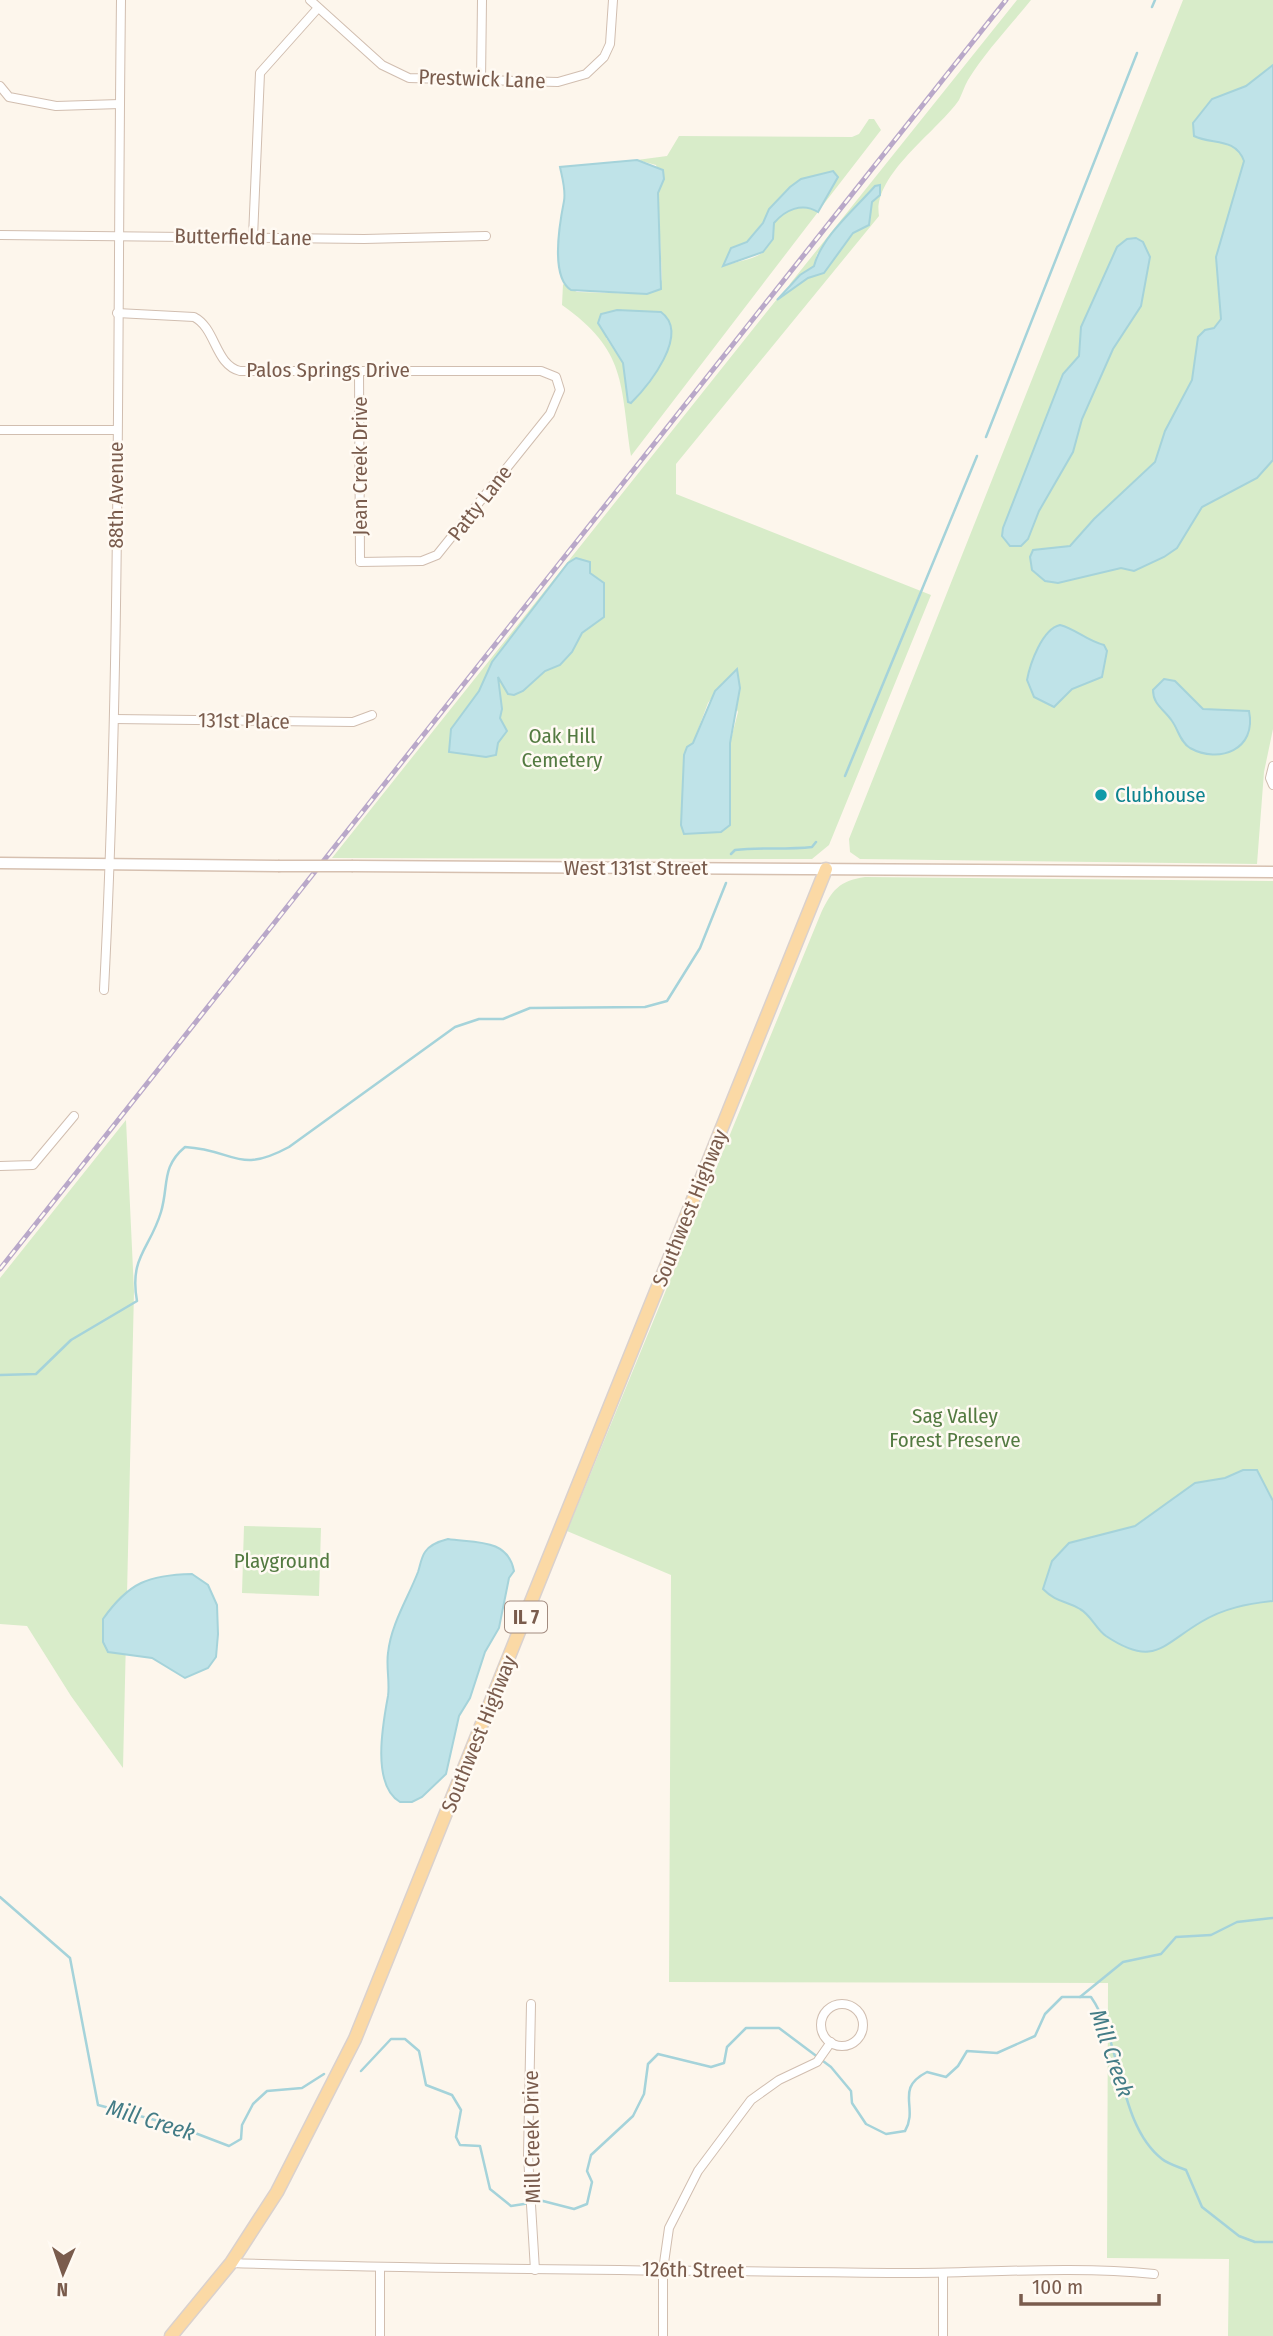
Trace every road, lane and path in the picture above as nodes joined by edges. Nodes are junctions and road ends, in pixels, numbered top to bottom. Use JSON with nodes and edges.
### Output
{"nodes":[{"id":1,"x":121,"y":0,"type":"edge"},
{"id":2,"x":310,"y":0,"type":"edge"},
{"id":3,"x":482,"y":0,"type":"edge"},
{"id":4,"x":613,"y":0,"type":"edge"},
{"id":5,"x":318,"y":8,"type":"junction"},
{"id":6,"x":481,"y":81,"type":"junction"},
{"id":7,"x":0,"y":86,"type":"edge"},
{"id":8,"x":120,"y":104,"type":"junction"},
{"id":9,"x":0,"y":235,"type":"edge"},
{"id":10,"x":118,"y":236,"type":"junction"},
{"id":11,"x":486,"y":236,"type":"dead end"},
{"id":12,"x":253,"y":237,"type":"junction"},
{"id":13,"x":117,"y":313,"type":"junction"},
{"id":14,"x":359,"y":371,"type":"junction"},
{"id":15,"x":559,"y":383,"type":"joint"},
{"id":16,"x":0,"y":430,"type":"edge"},
{"id":17,"x":116,"y":430,"type":"junction"},
{"id":18,"x":360,"y":562,"type":"joint"},
{"id":19,"x":372,"y":715,"type":"dead end"},
{"id":20,"x":114,"y":719,"type":"junction"},
{"id":21,"x":1273,"y":766,"type":"edge"},
{"id":22,"x":1273,"y":785,"type":"edge"},
{"id":23,"x":0,"y":863,"type":"edge"},
{"id":24,"x":111,"y":864,"type":"junction"},
{"id":25,"x":826,"y":869,"type":"junction"},
{"id":26,"x":1273,"y":872,"type":"edge"},
{"id":27,"x":104,"y":990,"type":"dead end"},
{"id":28,"x":74,"y":1116,"type":"dead end"},
{"id":29,"x":0,"y":1166,"type":"edge"},
{"id":30,"x":531,"y":2004,"type":"dead end"},
{"id":31,"x":831,"y":2042,"type":"junction"},
{"id":32,"x":231,"y":2263,"type":"junction"},
{"id":33,"x":380,"y":2268,"type":"junction"},
{"id":34,"x":535,"y":2270,"type":"junction"},
{"id":35,"x":663,"y":2270,"type":"junction"},
{"id":36,"x":943,"y":2273,"type":"junction"},
{"id":37,"x":1154,"y":2274,"type":"dead end"},
{"id":38,"x":171,"y":2336,"type":"edge"},
{"id":39,"x":380,"y":2336,"type":"edge"},
{"id":40,"x":663,"y":2336,"type":"edge"},
{"id":41,"x":943,"y":2336,"type":"edge"}],
"edges":[{"from":1,"to":8,"type":"street","name":"88th Avenue"},
{"from":2,"to":5,"type":"street","name":"Prestwick Lane"},
{"from":3,"to":6,"type":"street"},
{"from":4,"to":6,"type":"street","name":"Prestwick Lane"},
{"from":5,"to":6,"type":"street","name":"Prestwick Lane"},
{"from":5,"to":12,"type":"street"},
{"from":7,"to":8,"type":"street"},
{"from":8,"to":10,"type":"street","name":"88th Avenue"},
{"from":9,"to":10,"type":"street","name":"Butterfield Lane"},
{"from":10,"to":12,"type":"street","name":"Butterfield Lane"},
{"from":10,"to":13,"type":"street","name":"88th Avenue"},
{"from":11,"to":12,"type":"street","name":"Butterfield Lane"},
{"from":13,"to":14,"type":"street","name":"Palos Springs Drive"},
{"from":13,"to":17,"type":"street","name":"88th Avenue"},
{"from":14,"to":15,"type":"street","name":"Palos Springs Drive"},
{"from":14,"to":18,"type":"street","name":"Jean Creek Drive"},
{"from":15,"to":18,"type":"street","name":"Patty Lane"},
{"from":16,"to":17,"type":"street"},
{"from":17,"to":20,"type":"street","name":"88th Avenue"},
{"from":19,"to":20,"type":"street","name":"131st Place"},
{"from":20,"to":24,"type":"street","name":"88th Avenue"},
{"from":21,"to":22,"type":"street"},
{"from":23,"to":24,"type":"street","name":"West 131st Street"},
{"from":24,"to":25,"type":"street","name":"West 131st Street","bridge":true},
{"from":24,"to":27,"type":"street","name":"88th Avenue"},
{"from":25,"to":26,"type":"street","name":"West 131st Street"},
{"from":25,"to":32,"type":"main road","name":"Southwest Highway","number":"IL 7"},
{"from":28,"to":29,"type":"street"},
{"from":30,"to":34,"type":"street","name":"Mill Creek Drive"},
{"from":31,"to":31,"type":"street"},
{"from":31,"to":35,"type":"street"},
{"from":32,"to":33,"type":"street","name":"126th Street"},
{"from":32,"to":38,"type":"main road","name":"Southwest Highway","number":"IL 7"},
{"from":33,"to":34,"type":"street","name":"126th Street"},
{"from":33,"to":39,"type":"street"},
{"from":34,"to":35,"type":"street","name":"126th Street"},
{"from":35,"to":36,"type":"street","name":"126th Street"},
{"from":35,"to":40,"type":"street"},
{"from":36,"to":37,"type":"street","name":"126th Street"},
{"from":36,"to":41,"type":"street"}]}
